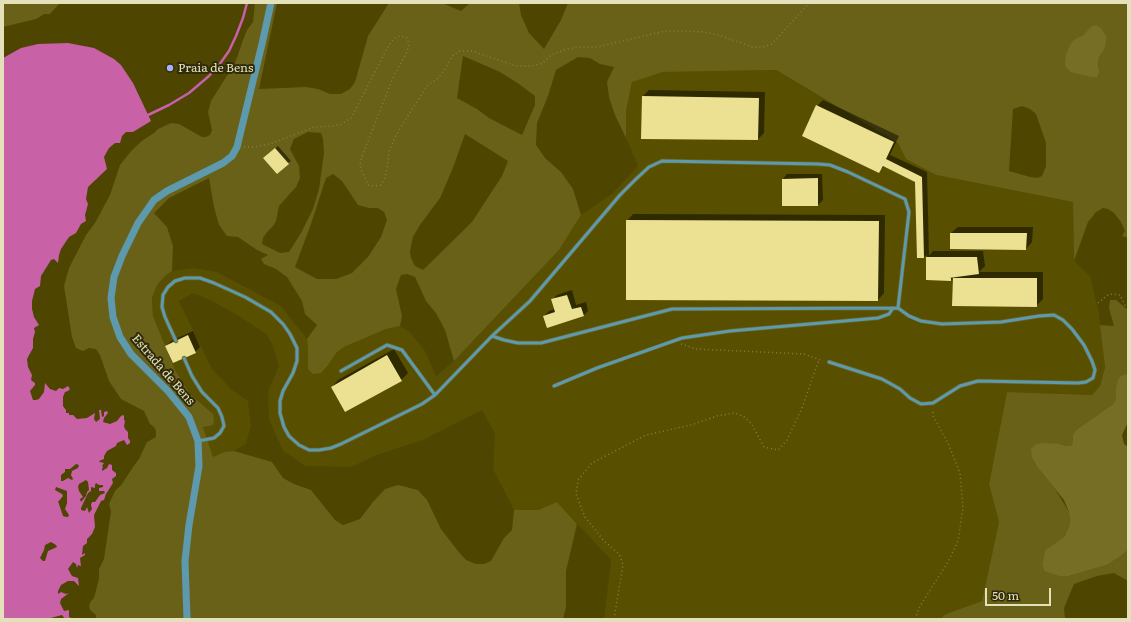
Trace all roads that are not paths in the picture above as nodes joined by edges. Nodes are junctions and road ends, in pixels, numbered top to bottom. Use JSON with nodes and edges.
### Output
{"nodes":[{"id":1,"x":271,"y":3,"type":"edge"},
{"id":2,"x":892,"y":308,"type":"junction"},
{"id":3,"x":898,"y":308,"type":"junction"},
{"id":4,"x":492,"y":336,"type":"junction"},
{"id":5,"x":176,"y":341,"type":"dead end"},
{"id":6,"x":184,"y":358,"type":"dead end"},
{"id":7,"x":827,"y":362,"type":"road end"},
{"id":8,"x":341,"y":371,"type":"dead end"},
{"id":9,"x":554,"y":386,"type":"dead end"},
{"id":10,"x":435,"y":395,"type":"junction"},
{"id":11,"x":198,"y":441,"type":"junction"},
{"id":12,"x":187,"y":619,"type":"edge"}],
"edges":[{"from":1,"to":11,"type":"street","name":"Estrada de Bens"},
{"from":2,"to":3,"type":"lane"},
{"from":2,"to":4,"type":"lane"},
{"from":2,"to":9,"type":"lane"},
{"from":3,"to":4,"type":"lane"},
{"from":3,"to":7,"type":"lane"},
{"from":4,"to":10,"type":"lane"},
{"from":5,"to":10,"type":"lane"},
{"from":6,"to":11,"type":"lane"},
{"from":8,"to":10,"type":"lane"},
{"from":11,"to":12,"type":"street","name":"Estrada de Bens"}]}
